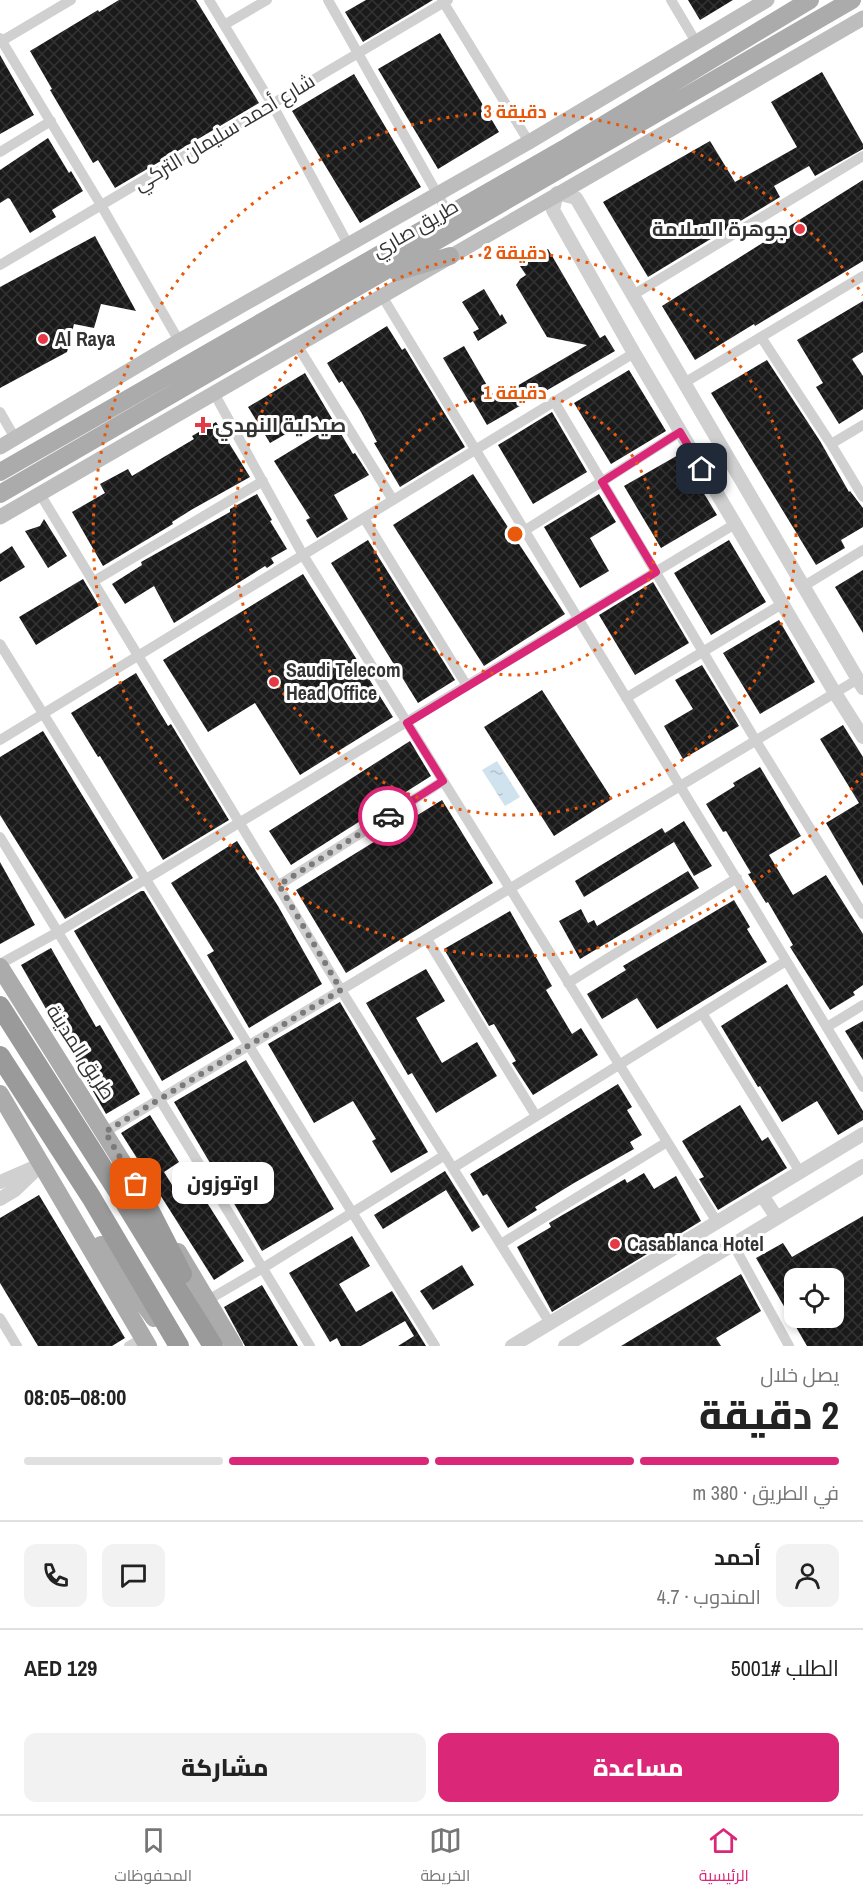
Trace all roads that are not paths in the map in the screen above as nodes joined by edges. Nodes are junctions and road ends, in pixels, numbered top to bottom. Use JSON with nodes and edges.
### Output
{"nodes":[{"id":1,"x":71,"y":0,"type":"edge"},
{"id":2,"x":209,"y":0,"type":"edge"},
{"id":3,"x":267,"y":0,"type":"edge"},
{"id":4,"x":328,"y":0,"type":"edge"},
{"id":5,"x":671,"y":0,"type":"edge"},
{"id":6,"x":767,"y":0,"type":"edge"},
{"id":7,"x":810,"y":0,"type":"edge"},
{"id":8,"x":852,"y":0,"type":"edge"},
{"id":9,"x":444,"y":1,"type":"edge"},
{"id":10,"x":863,"y":18,"type":"edge"},
{"id":11,"x":224,"y":25,"type":"junction"},
{"id":12,"x":1,"y":40,"type":"edge"},
{"id":13,"x":696,"y":42,"type":"junction"},
{"id":14,"x":359,"y":53,"type":"junction"},
{"id":15,"x":272,"y":104,"type":"junction"},
{"id":16,"x":51,"y":121,"type":"junction"},
{"id":17,"x":529,"y":142,"type":"junction"},
{"id":18,"x":0,"y":152,"type":"edge"},
{"id":19,"x":863,"y":156,"type":"edge"},
{"id":20,"x":557,"y":193,"type":"junction"},
{"id":21,"x":437,"y":194,"type":"junction"},
{"id":22,"x":101,"y":205,"type":"junction"},
{"id":23,"x":448,"y":213,"type":"junction"},
{"id":24,"x":349,"y":246,"type":"junction"},
{"id":25,"x":450,"y":256,"type":"junction"},
{"id":26,"x":612,"y":260,"type":"junction"},
{"id":27,"x":0,"y":265,"type":"edge"},
{"id":28,"x":589,"y":273,"type":"junction"},
{"id":29,"x":863,"y":276,"type":"edge"},
{"id":30,"x":369,"y":280,"type":"junction"},
{"id":31,"x":633,"y":295,"type":"junction"},
{"id":32,"x":382,"y":296,"type":"junction"},
{"id":33,"x":761,"y":337,"type":"junction"},
{"id":34,"x":179,"y":341,"type":"junction"},
{"id":35,"x":297,"y":345,"type":"junction"},
{"id":36,"x":633,"y":353,"type":"junction"},
{"id":37,"x":684,"y":383,"type":"junction"},
{"id":38,"x":214,"y":393,"type":"junction"},
{"id":39,"x":554,"y":402,"type":"junction"},
{"id":40,"x":0,"y":412,"type":"edge"},
{"id":41,"x":863,"y":425,"type":"edge"},
{"id":42,"x":680,"y":432,"type":"junction"},
{"id":43,"x":15,"y":438,"type":"junction"},
{"id":44,"x":831,"y":444,"type":"junction"},
{"id":45,"x":0,"y":447,"type":"edge"},
{"id":46,"x":474,"y":450,"type":"junction"},
{"id":47,"x":0,"y":472,"type":"edge"},
{"id":48,"x":263,"y":481,"type":"junction"},
{"id":49,"x":602,"y":482,"type":"junction"},
{"id":50,"x":0,"y":494,"type":"edge"},
{"id":51,"x":40,"y":494,"type":"junction"},
{"id":52,"x":863,"y":497,"type":"edge"},
{"id":53,"x":393,"y":500,"type":"junction"},
{"id":54,"x":0,"y":518,"type":"edge"},
{"id":55,"x":364,"y":518,"type":"junction"},
{"id":56,"x":735,"y":524,"type":"junction"},
{"id":57,"x":524,"y":531,"type":"junction"},
{"id":58,"x":863,"y":550,"type":"edge"},
{"id":59,"x":303,"y":555,"type":"junction"},
{"id":60,"x":656,"y":572,"type":"junction"},
{"id":61,"x":94,"y":581,"type":"junction"},
{"id":62,"x":804,"y":586,"type":"junction"},
{"id":63,"x":782,"y":604,"type":"junction"},
{"id":64,"x":578,"y":619,"type":"junction"},
{"id":65,"x":0,"y":644,"type":"edge"},
{"id":66,"x":703,"y":651,"type":"junction"},
{"id":67,"x":139,"y":655,"type":"junction"},
{"id":68,"x":860,"y":684,"type":"edge"},
{"id":69,"x":467,"y":686,"type":"junction"},
{"id":70,"x":835,"y":693,"type":"junction"},
{"id":71,"x":627,"y":698,"type":"junction"},
{"id":72,"x":43,"y":714,"type":"junction"},
{"id":73,"x":407,"y":723,"type":"junction"},
{"id":74,"x":863,"y":737,"type":"edge"},
{"id":75,"x":0,"y":740,"type":"edge"},
{"id":76,"x":756,"y":741,"type":"junction"},
{"id":77,"x":443,"y":781,"type":"junction"},
{"id":78,"x":681,"y":786,"type":"junction"},
{"id":79,"x":240,"y":823,"type":"junction"},
{"id":80,"x":0,"y":837,"type":"edge"},
{"id":81,"x":737,"y":878,"type":"junction"},
{"id":82,"x":146,"y":879,"type":"junction"},
{"id":83,"x":279,"y":885,"type":"junction"},
{"id":84,"x":509,"y":889,"type":"junction"},
{"id":85,"x":863,"y":914,"type":"edge"},
{"id":86,"x":58,"y":932,"type":"junction"},
{"id":87,"x":427,"y":939,"type":"junction"},
{"id":88,"x":786,"y":960,"type":"junction"},
{"id":89,"x":0,"y":966,"type":"edge"},
{"id":90,"x":568,"y":982,"type":"junction"},
{"id":91,"x":341,"y":990,"type":"junction"},
{"id":92,"x":863,"y":1005,"type":"edge"},
{"id":93,"x":0,"y":1006,"type":"edge"},
{"id":94,"x":702,"y":1013,"type":"junction"},
{"id":95,"x":827,"y":1027,"type":"junction"},
{"id":96,"x":249,"y":1046,"type":"junction"},
{"id":97,"x":0,"y":1056,"type":"edge"},
{"id":98,"x":619,"y":1065,"type":"junction"},
{"id":99,"x":863,"y":1088,"type":"edge"},
{"id":100,"x":0,"y":1094,"type":"edge"},
{"id":101,"x":160,"y":1099,"type":"junction"},
{"id":102,"x":536,"y":1116,"type":"junction"},
{"id":103,"x":105,"y":1132,"type":"junction"},
{"id":104,"x":863,"y":1134,"type":"edge"},
{"id":105,"x":667,"y":1142,"type":"junction"},
{"id":106,"x":445,"y":1155,"type":"junction"},
{"id":107,"x":42,"y":1163,"type":"junction"},
{"id":108,"x":863,"y":1166,"type":"edge"},
{"id":109,"x":453,"y":1168,"type":"junction"},
{"id":110,"x":800,"y":1172,"type":"junction"},
{"id":111,"x":0,"y":1182,"type":"edge"},
{"id":112,"x":136,"y":1184,"type":"junction"},
{"id":113,"x":762,"y":1195,"type":"junction"},
{"id":114,"x":0,"y":1199,"type":"edge"},
{"id":115,"x":352,"y":1212,"type":"junction"},
{"id":116,"x":777,"y":1218,"type":"junction"},
{"id":117,"x":717,"y":1222,"type":"junction"},
{"id":118,"x":501,"y":1244,"type":"junction"},
{"id":119,"x":734,"y":1244,"type":"junction"},
{"id":120,"x":263,"y":1268,"type":"junction"},
{"id":121,"x":208,"y":1300,"type":"junction"},
{"id":122,"x":0,"y":1318,"type":"edge"},
{"id":123,"x":550,"y":1323,"type":"junction"},
{"id":124,"x":140,"y":1343,"type":"edge"},
{"id":125,"x":17,"y":1346,"type":"edge"},
{"id":126,"x":174,"y":1346,"type":"edge"},
{"id":127,"x":179,"y":1346,"type":"edge"},
{"id":128,"x":213,"y":1346,"type":"edge"},
{"id":129,"x":219,"y":1346,"type":"edge"},
{"id":130,"x":234,"y":1346,"type":"edge"},
{"id":131,"x":310,"y":1346,"type":"edge"},
{"id":132,"x":435,"y":1346,"type":"edge"},
{"id":133,"x":512,"y":1346,"type":"edge"},
{"id":134,"x":565,"y":1346,"type":"edge"},
{"id":135,"x":789,"y":1346,"type":"edge"}],
"edges":[{"from":1,"to":12,"type":"street"},
{"from":2,"to":11,"type":"street"},
{"from":3,"to":11,"type":"street"},
{"from":4,"to":14,"type":"street"},
{"from":5,"to":13,"type":"street"},
{"from":6,"to":13,"type":"main road","name":"طريق صاري"},
{"from":7,"to":23,"type":"main road","name":"طريق صاري"},
{"from":8,"to":30,"type":"main road","name":"طريق صاري"},
{"from":9,"to":14,"type":"street","name":"شارع أحمد سليمان التركي"},
{"from":9,"to":17,"type":"street"},
{"from":10,"to":20,"type":"main road"},
{"from":11,"to":15,"type":"street"},
{"from":12,"to":16,"type":"street"},
{"from":13,"to":17,"type":"main road","name":"طريق صاري"},
{"from":14,"to":15,"type":"street","name":"شارع أحمد سليمان التركي"},
{"from":14,"to":21,"type":"street"},
{"from":15,"to":22,"type":"street","name":"شارع أحمد سليمان التركي"},
{"from":15,"to":24,"type":"street"},
{"from":16,"to":18,"type":"street"},
{"from":16,"to":22,"type":"street"},
{"from":17,"to":21,"type":"main road","name":"طريق صاري"},
{"from":19,"to":31,"type":"street"},
{"from":20,"to":25,"type":"main road"},
{"from":20,"to":26,"type":"street"},
{"from":20,"to":28,"type":"street"},
{"from":21,"to":23,"type":"street"},
{"from":21,"to":24,"type":"main road","name":"طريق صاري"},
{"from":22,"to":27,"type":"street","name":"شارع أحمد سليمان التركي"},
{"from":22,"to":34,"type":"street"},
{"from":23,"to":47,"type":"main road","name":"طريق صاري"},
{"from":24,"to":34,"type":"main road","name":"طريق صاري"},
{"from":25,"to":30,"type":"main road"},
{"from":25,"to":32,"type":"main road"},
{"from":26,"to":28,"type":"street"},
{"from":26,"to":31,"type":"street"},
{"from":28,"to":36,"type":"street"},
{"from":29,"to":33,"type":"street"},
{"from":30,"to":50,"type":"main road","name":"طريق صاري"},
{"from":31,"to":37,"type":"street"},
{"from":32,"to":35,"type":"main road"},
{"from":32,"to":46,"type":"street"},
{"from":33,"to":37,"type":"street"},
{"from":33,"to":44,"type":"street"},
{"from":34,"to":43,"type":"main road","name":"طريق صاري"},
{"from":35,"to":38,"type":"main road"},
{"from":35,"to":53,"type":"street"},
{"from":36,"to":39,"type":"street"},
{"from":36,"to":42,"type":"street"},
{"from":37,"to":62,"type":"street"},
{"from":38,"to":48,"type":"street"},
{"from":38,"to":51,"type":"main road"},
{"from":39,"to":46,"type":"street"},
{"from":39,"to":49,"type":"street"},
{"from":40,"to":43,"type":"street"},
{"from":41,"to":44,"type":"street"},
{"from":42,"to":49,"type":"street"},
{"from":42,"to":56,"type":"street"},
{"from":43,"to":45,"type":"main road","name":"طريق صاري"},
{"from":44,"to":52,"type":"street"},
{"from":46,"to":53,"type":"street"},
{"from":46,"to":57,"type":"street"},
{"from":48,"to":59,"type":"street"},
{"from":48,"to":61,"type":"street"},
{"from":49,"to":57,"type":"street"},
{"from":49,"to":60,"type":"street"},
{"from":51,"to":54,"type":"main road"},
{"from":51,"to":61,"type":"street"},
{"from":53,"to":55,"type":"street"},
{"from":55,"to":59,"type":"street"},
{"from":55,"to":69,"type":"street"},
{"from":56,"to":60,"type":"street"},
{"from":56,"to":63,"type":"street"},
{"from":57,"to":64,"type":"street"},
{"from":58,"to":62,"type":"street"},
{"from":59,"to":67,"type":"street"},
{"from":59,"to":73,"type":"street"},
{"from":60,"to":64,"type":"street"},
{"from":60,"to":66,"type":"street"},
{"from":61,"to":67,"type":"street"},
{"from":62,"to":68,"type":"street"},
{"from":63,"to":66,"type":"street"},
{"from":63,"to":70,"type":"street"},
{"from":64,"to":69,"type":"street"},
{"from":64,"to":71,"type":"street"},
{"from":65,"to":72,"type":"street"},
{"from":66,"to":71,"type":"street"},
{"from":66,"to":76,"type":"street"},
{"from":67,"to":72,"type":"street"},
{"from":67,"to":79,"type":"street"},
{"from":68,"to":70,"type":"street"},
{"from":69,"to":73,"type":"street"},
{"from":70,"to":74,"type":"street"},
{"from":70,"to":76,"type":"street"},
{"from":71,"to":78,"type":"street"},
{"from":72,"to":75,"type":"street"},
{"from":72,"to":82,"type":"street"},
{"from":73,"to":77,"type":"street"},
{"from":73,"to":79,"type":"street"},
{"from":76,"to":78,"type":"street"},
{"from":76,"to":85,"type":"street"},
{"from":77,"to":83,"type":"street"},
{"from":77,"to":84,"type":"street"},
{"from":78,"to":81,"type":"street"},
{"from":78,"to":84,"type":"street"},
{"from":79,"to":82,"type":"street"},
{"from":79,"to":83,"type":"street"},
{"from":80,"to":86,"type":"street"},
{"from":81,"to":88,"type":"street"},
{"from":81,"to":90,"type":"street"},
{"from":82,"to":86,"type":"street"},
{"from":82,"to":96,"type":"street"},
{"from":83,"to":91,"type":"street"},
{"from":84,"to":87,"type":"street"},
{"from":84,"to":90,"type":"street"},
{"from":86,"to":89,"type":"street"},
{"from":86,"to":101,"type":"street"},
{"from":87,"to":91,"type":"street"},
{"from":87,"to":102,"type":"street"},
{"from":88,"to":94,"type":"street"},
{"from":88,"to":95,"type":"street"},
{"from":89,"to":103,"type":"main road","name":"طريق المدينة"},
{"from":90,"to":98,"type":"street"},
{"from":91,"to":96,"type":"street"},
{"from":91,"to":106,"type":"street"},
{"from":92,"to":95,"type":"street"},
{"from":93,"to":128,"type":"highway"},
{"from":94,"to":98,"type":"street"},
{"from":94,"to":110,"type":"street"},
{"from":95,"to":99,"type":"street"},
{"from":96,"to":101,"type":"street"},
{"from":96,"to":115,"type":"street"},
{"from":97,"to":127,"type":"highway"},
{"from":98,"to":102,"type":"street"},
{"from":98,"to":105,"type":"street"},
{"from":100,"to":107,"type":"main road"},
{"from":101,"to":103,"type":"street"},
{"from":101,"to":120,"type":"street"},
{"from":102,"to":109,"type":"street"},
{"from":103,"to":112,"type":"main road","name":"طريق المدينة"},
{"from":104,"to":110,"type":"street"},
{"from":105,"to":117,"type":"street"},
{"from":105,"to":118,"type":"street"},
{"from":106,"to":109,"type":"street"},
{"from":106,"to":115,"type":"street"},
{"from":107,"to":111,"type":"street"},
{"from":107,"to":114,"type":"street"},
{"from":107,"to":124,"type":"main road"},
{"from":107,"to":126,"type":"main road"},
{"from":108,"to":116,"type":"street"},
{"from":109,"to":118,"type":"street"},
{"from":110,"to":113,"type":"street"},
{"from":112,"to":121,"type":"main road","name":"طريق المدينة"},
{"from":112,"to":129,"type":"highway"},
{"from":113,"to":116,"type":"street"},
{"from":113,"to":117,"type":"street"},
{"from":115,"to":120,"type":"street"},
{"from":115,"to":132,"type":"street"},
{"from":116,"to":119,"type":"street"},
{"from":117,"to":123,"type":"street"},
{"from":118,"to":123,"type":"street"},
{"from":119,"to":134,"type":"street"},
{"from":119,"to":135,"type":"street"},
{"from":120,"to":121,"type":"street"},
{"from":120,"to":131,"type":"street"},
{"from":121,"to":130,"type":"main road","name":"طريق المدينة"},
{"from":122,"to":125,"type":"street"},
{"from":123,"to":133,"type":"street"}]}
